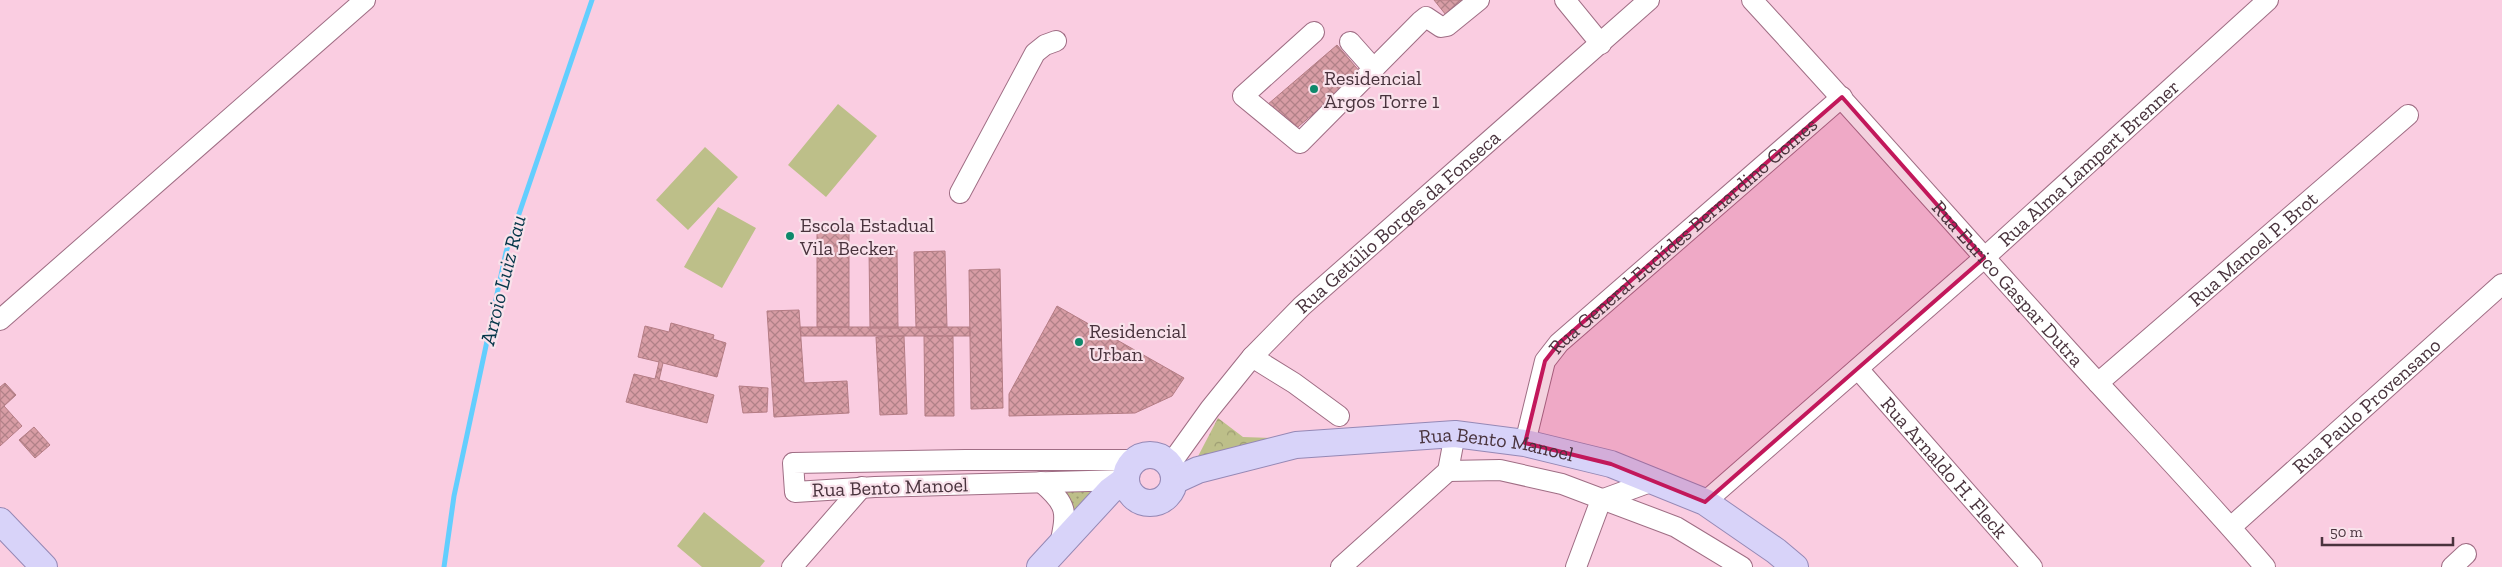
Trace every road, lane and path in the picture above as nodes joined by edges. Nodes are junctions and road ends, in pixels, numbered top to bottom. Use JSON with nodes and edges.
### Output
{"nodes":[{"id":1,"x":365,"y":0,"type":"edge"},
{"id":2,"x":1479,"y":0,"type":"edge"},
{"id":3,"x":1564,"y":0,"type":"edge"},
{"id":4,"x":1649,"y":0,"type":"edge"},
{"id":5,"x":1752,"y":0,"type":"edge"},
{"id":6,"x":2268,"y":0,"type":"edge"},
{"id":7,"x":1314,"y":32,"type":"dead end"},
{"id":8,"x":1056,"y":41,"type":"dead end"},
{"id":9,"x":1350,"y":42,"type":"dead end"},
{"id":10,"x":1601,"y":44,"type":"junction"},
{"id":11,"x":1374,"y":69,"type":"junction"},
{"id":12,"x":1842,"y":97,"type":"junction"},
{"id":13,"x":2408,"y":115,"type":"dead end"},
{"id":14,"x":960,"y":193,"type":"dead end"},
{"id":15,"x":1984,"y":258,"type":"junction"},
{"id":16,"x":2502,"y":284,"type":"edge"},
{"id":17,"x":0,"y":320,"type":"edge"},
{"id":18,"x":1252,"y":357,"type":"junction"},
{"id":19,"x":1858,"y":368,"type":"junction"},
{"id":20,"x":2098,"y":383,"type":"junction"},
{"id":21,"x":1340,"y":416,"type":"dead end"},
{"id":22,"x":1455,"y":434,"type":"junction"},
{"id":23,"x":1525,"y":443,"type":"junction"},
{"id":24,"x":1448,"y":471,"type":"junction"},
{"id":25,"x":1172,"y":473,"type":"junction"},
{"id":26,"x":1131,"y":479,"type":"junction"},
{"id":27,"x":1653,"y":481,"type":"junction"},
{"id":28,"x":1041,"y":482,"type":"junction"},
{"id":29,"x":862,"y":487,"type":"junction"},
{"id":30,"x":1601,"y":500,"type":"junction"},
{"id":31,"x":1705,"y":502,"type":"junction"},
{"id":32,"x":0,"y":521,"type":"edge"},
{"id":33,"x":2231,"y":527,"type":"junction"},
{"id":34,"x":1066,"y":538,"type":"junction"},
{"id":35,"x":44,"y":567,"type":"edge"},
{"id":36,"x":792,"y":567,"type":"edge"},
{"id":37,"x":1040,"y":567,"type":"edge"},
{"id":38,"x":1341,"y":567,"type":"edge"},
{"id":39,"x":1576,"y":567,"type":"edge"},
{"id":40,"x":1742,"y":567,"type":"edge"},
{"id":41,"x":1795,"y":567,"type":"edge"},
{"id":42,"x":2032,"y":567,"type":"edge"},
{"id":43,"x":2265,"y":567,"type":"edge"}],
"edges":[{"from":1,"to":17,"type":"street"},
{"from":2,"to":11,"type":"street"},
{"from":3,"to":10,"type":"street"},
{"from":4,"to":10,"type":"street","name":"Rua Getúlio Borges da Fonseca"},
{"from":5,"to":12,"type":"street","name":"Rua Eurico Gaspar Dutra"},
{"from":6,"to":15,"type":"street","name":"Rua Alma Lampert Brenner"},
{"from":7,"to":11,"type":"street"},
{"from":8,"to":14,"type":"street"},
{"from":9,"to":11,"type":"street"},
{"from":10,"to":18,"type":"street","name":"Rua Getúlio Borges da Fonseca"},
{"from":12,"to":15,"type":"street","name":"Rua Eurico Gaspar Dutra"},
{"from":12,"to":23,"type":"street","name":"Rua General Euclídes Bernardino Gomes"},
{"from":13,"to":20,"type":"street","name":"Rua Manoel P. Brot"},
{"from":15,"to":19,"type":"street","name":"Rua Alma Lampert Brenner"},
{"from":15,"to":20,"type":"street","name":"Rua Eurico Gaspar Dutra"},
{"from":16,"to":33,"type":"street","name":"Rua Paulo Provensano"},
{"from":18,"to":21,"type":"street"},
{"from":18,"to":25,"type":"street","name":"Rua Getúlio Borges da Fonseca"},
{"from":19,"to":31,"type":"street","name":"Rua Alma Lampert Brenner"},
{"from":19,"to":42,"type":"street","name":"Rua Arnaldo H. Fleck"},
{"from":20,"to":33,"type":"street","name":"Rua Eurico Gaspar Dutra"},
{"from":22,"to":23,"type":"main road","name":"Rua Bento Manoel"},
{"from":22,"to":24,"type":"street"},
{"from":22,"to":25,"type":"main road","name":"Rua Bento Manoel"},
{"from":23,"to":27,"type":"main road","name":"Rua Bento Manoel"},
{"from":24,"to":30,"type":"street"},
{"from":24,"to":38,"type":"street"},
{"from":25,"to":26,"type":"main road"},
{"from":25,"to":26,"type":"main road"},
{"from":26,"to":28,"type":"street","name":"Rua Bento Manoel"},
{"from":26,"to":29,"type":"street","name":"Rua Bento Manoel"},
{"from":26,"to":34,"type":"main road"},
{"from":27,"to":30,"type":"street"},
{"from":27,"to":31,"type":"main road","name":"Rua Bento Manoel"},
{"from":28,"to":29,"type":"street","name":"Rua Bento Manoel"},
{"from":28,"to":34,"type":"street"},
{"from":29,"to":36,"type":"street"},
{"from":30,"to":39,"type":"street"},
{"from":30,"to":40,"type":"street"},
{"from":31,"to":41,"type":"main road","name":"Rua Bento Manoel"},
{"from":32,"to":35,"type":"main road"},
{"from":33,"to":43,"type":"street","name":"Rua Eurico Gaspar Dutra"},
{"from":34,"to":37,"type":"main road"}]}
